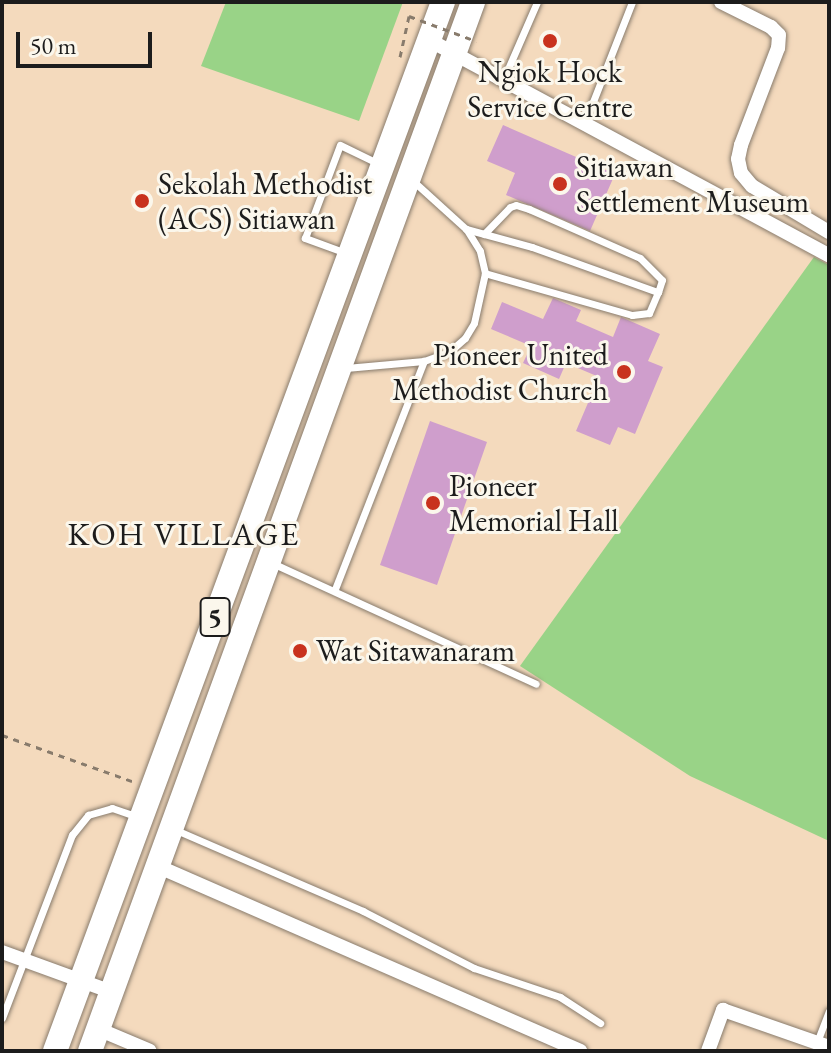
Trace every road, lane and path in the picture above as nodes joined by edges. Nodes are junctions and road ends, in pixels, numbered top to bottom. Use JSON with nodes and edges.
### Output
{"nodes":[{"id":1,"x":443,"y":2,"type":"edge"},
{"id":2,"x":473,"y":2,"type":"edge"},
{"id":3,"x":537,"y":2,"type":"edge"},
{"id":4,"x":632,"y":2,"type":"edge"},
{"id":5,"x":721,"y":2,"type":"edge"},
{"id":6,"x":745,"y":6,"type":"edge"},
{"id":7,"x":409,"y":16,"type":"dead end"},
{"id":8,"x":429,"y":40,"type":"junction"},
{"id":9,"x":476,"y":41,"type":"dead end"},
{"id":10,"x":454,"y":53,"type":"junction"},
{"id":11,"x":504,"y":78,"type":"junction"},
{"id":12,"x":585,"y":122,"type":"junction"},
{"id":13,"x":383,"y":166,"type":"junction"},
{"id":14,"x":409,"y":178,"type":"junction"},
{"id":15,"x":466,"y":229,"type":"junction"},
{"id":16,"x":829,"y":232,"type":"edge"},
{"id":17,"x":484,"y":234,"type":"junction"},
{"id":18,"x":350,"y":254,"type":"junction"},
{"id":19,"x":829,"y":255,"type":"edge"},
{"id":20,"x":375,"y":264,"type":"junction"},
{"id":21,"x":485,"y":273,"type":"junction"},
{"id":22,"x":658,"y":292,"type":"junction"},
{"id":23,"x":424,"y":361,"type":"junction"},
{"id":24,"x":338,"y":369,"type":"junction"},
{"id":25,"x":267,"y":561,"type":"junction"},
{"id":26,"x":335,"y":589,"type":"junction"},
{"id":27,"x":536,"y":684,"type":"dead end"},
{"id":28,"x":2,"y":735,"type":"edge"},
{"id":29,"x":151,"y":787,"type":"junction"},
{"id":30,"x":140,"y":818,"type":"junction"},
{"id":31,"x":171,"y":828,"type":"junction"},
{"id":32,"x":157,"y":866,"type":"junction"},
{"id":33,"x":2,"y":952,"type":"edge"},
{"id":34,"x":23,"y":959,"type":"junction"},
{"id":35,"x":80,"y":981,"type":"junction"},
{"id":36,"x":112,"y":992,"type":"junction"},
{"id":37,"x":829,"y":1011,"type":"edge"},
{"id":38,"x":2,"y":1018,"type":"edge"},
{"id":39,"x":600,"y":1023,"type":"dead end"},
{"id":40,"x":94,"y":1040,"type":"edge"},
{"id":41,"x":823,"y":1044,"type":"edge"},
{"id":42,"x":55,"y":1051,"type":"edge"},
{"id":43,"x":150,"y":1051,"type":"edge"},
{"id":44,"x":580,"y":1051,"type":"edge"},
{"id":45,"x":708,"y":1051,"type":"edge"}],
"edges":[{"from":1,"to":8,"type":"highway","number":"5"},
{"from":2,"to":10,"type":"highway","number":"5"},
{"from":3,"to":11,"type":"lane"},
{"from":4,"to":12,"type":"lane"},
{"from":5,"to":6,"type":"street"},
{"from":6,"to":16,"type":"street"},
{"from":7,"to":9,"type":"path","bridge":true},
{"from":8,"to":10,"type":"street"},
{"from":8,"to":13,"type":"highway","number":"5"},
{"from":10,"to":11,"type":"street"},
{"from":10,"to":14,"type":"highway","number":"5"},
{"from":11,"to":12,"type":"street"},
{"from":12,"to":19,"type":"street"},
{"from":13,"to":18,"type":"highway","number":"5"},
{"from":13,"to":18,"type":"lane"},
{"from":14,"to":15,"type":"lane"},
{"from":14,"to":20,"type":"highway","number":"5"},
{"from":15,"to":17,"type":"lane"},
{"from":15,"to":21,"type":"lane"},
{"from":17,"to":22,"type":"lane"},
{"from":17,"to":22,"type":"lane"},
{"from":18,"to":20,"type":"highway"},
{"from":18,"to":29,"type":"highway","number":"5"},
{"from":20,"to":24,"type":"highway","number":"5"},
{"from":21,"to":22,"type":"lane"},
{"from":21,"to":23,"type":"lane"},
{"from":23,"to":24,"type":"lane"},
{"from":23,"to":26,"type":"lane"},
{"from":24,"to":25,"type":"highway","number":"5"},
{"from":25,"to":26,"type":"lane"},
{"from":25,"to":31,"type":"highway","number":"5"},
{"from":26,"to":27,"type":"lane"},
{"from":28,"to":29,"type":"path"},
{"from":29,"to":30,"type":"highway","number":"5"},
{"from":30,"to":34,"type":"lane"},
{"from":30,"to":35,"type":"highway","number":"5"},
{"from":31,"to":32,"type":"highway","number":"5"},
{"from":31,"to":39,"type":"lane"},
{"from":32,"to":36,"type":"highway","number":"5"},
{"from":32,"to":44,"type":"street"},
{"from":33,"to":34,"type":"street"},
{"from":34,"to":35,"type":"street"},
{"from":34,"to":38,"type":"lane"},
{"from":35,"to":36,"type":"street"},
{"from":35,"to":42,"type":"highway","number":"5"},
{"from":36,"to":40,"type":"highway","number":"5"},
{"from":37,"to":41,"type":"lane"},
{"from":40,"to":43,"type":"street"},
{"from":41,"to":45,"type":"street"}]}
